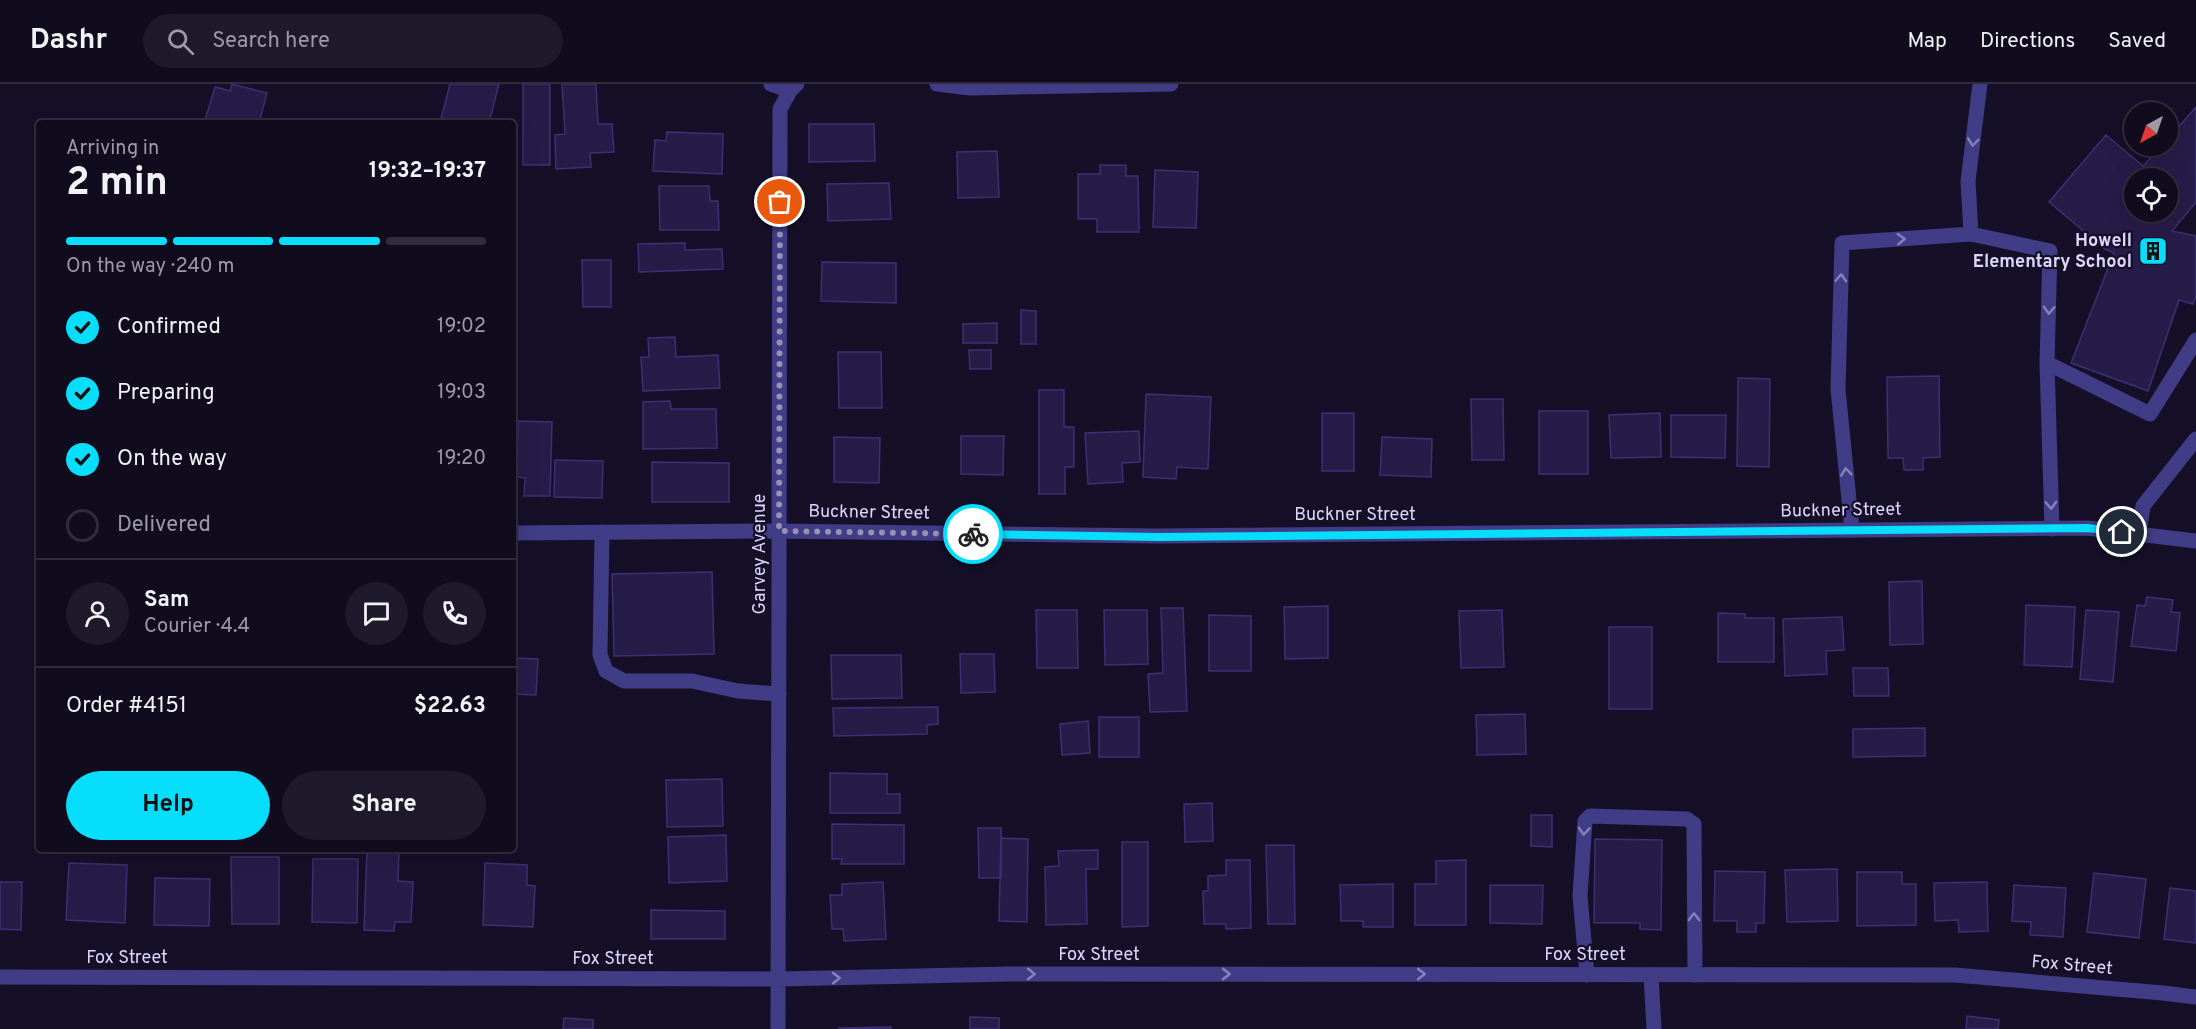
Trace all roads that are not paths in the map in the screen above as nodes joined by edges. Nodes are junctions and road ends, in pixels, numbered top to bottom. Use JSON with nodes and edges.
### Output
{"nodes":[{"id":1,"x":771,"y":84,"type":"edge"},
{"id":2,"x":937,"y":84,"type":"edge"},
{"id":3,"x":1171,"y":84,"type":"edge"},
{"id":4,"x":1980,"y":84,"type":"edge"},
{"id":5,"x":793,"y":88,"type":"edge"},
{"id":6,"x":1971,"y":234,"type":"junction"},
{"id":7,"x":2196,"y":340,"type":"edge"},
{"id":8,"x":2047,"y":363,"type":"junction"},
{"id":9,"x":2196,"y":439,"type":"edge"},
{"id":10,"x":2052,"y":529,"type":"junction"},
{"id":11,"x":1852,"y":530,"type":"junction"},
{"id":12,"x":779,"y":531,"type":"junction"},
{"id":13,"x":602,"y":532,"type":"junction"},
{"id":14,"x":2139,"y":533,"type":"junction"},
{"id":15,"x":516,"y":534,"type":"edge"},
{"id":16,"x":2196,"y":542,"type":"edge"},
{"id":17,"x":779,"y":694,"type":"junction"},
{"id":18,"x":1587,"y":975,"type":"junction"},
{"id":19,"x":1651,"y":975,"type":"junction"},
{"id":20,"x":1695,"y":975,"type":"junction"},
{"id":21,"x":0,"y":977,"type":"edge"},
{"id":22,"x":778,"y":979,"type":"junction"},
{"id":23,"x":2196,"y":998,"type":"edge"},
{"id":24,"x":778,"y":1029,"type":"edge"},
{"id":25,"x":1654,"y":1029,"type":"edge"}],
"edges":[{"from":1,"to":5,"type":"street"},
{"from":2,"to":3,"type":"street"},
{"from":4,"to":6,"type":"street","one_way":true},
{"from":5,"to":12,"type":"street","name":"Garvey Avenue"},
{"from":6,"to":8,"type":"street","one_way":true},
{"from":11,"to":6,"type":"street","one_way":true},
{"from":7,"to":8,"type":"street"},
{"from":8,"to":10,"type":"street","one_way":true},
{"from":9,"to":14,"type":"street"},
{"from":10,"to":11,"type":"street","name":"Buckner Street"},
{"from":10,"to":14,"type":"street","name":"Buckner Street"},
{"from":11,"to":12,"type":"street","name":"Buckner Street"},
{"from":12,"to":13,"type":"street","name":"Buckner Street"},
{"from":12,"to":17,"type":"street","name":"Garvey Avenue"},
{"from":13,"to":15,"type":"street","name":"Buckner Street"},
{"from":13,"to":17,"type":"street"},
{"from":14,"to":16,"type":"street","name":"Buckner Street"},
{"from":17,"to":22,"type":"street","name":"Garvey Avenue"},
{"from":18,"to":19,"type":"street","name":"Fox Street"},
{"from":20,"to":18,"type":"street","one_way":true},
{"from":22,"to":18,"type":"street","name":"Fox Street","one_way":true},
{"from":19,"to":20,"type":"street","name":"Fox Street"},
{"from":19,"to":25,"type":"street"},
{"from":20,"to":23,"type":"street","name":"Fox Street"},
{"from":21,"to":22,"type":"street","name":"Fox Street"},
{"from":22,"to":24,"type":"street","name":"Garvey Avenue"}]}
